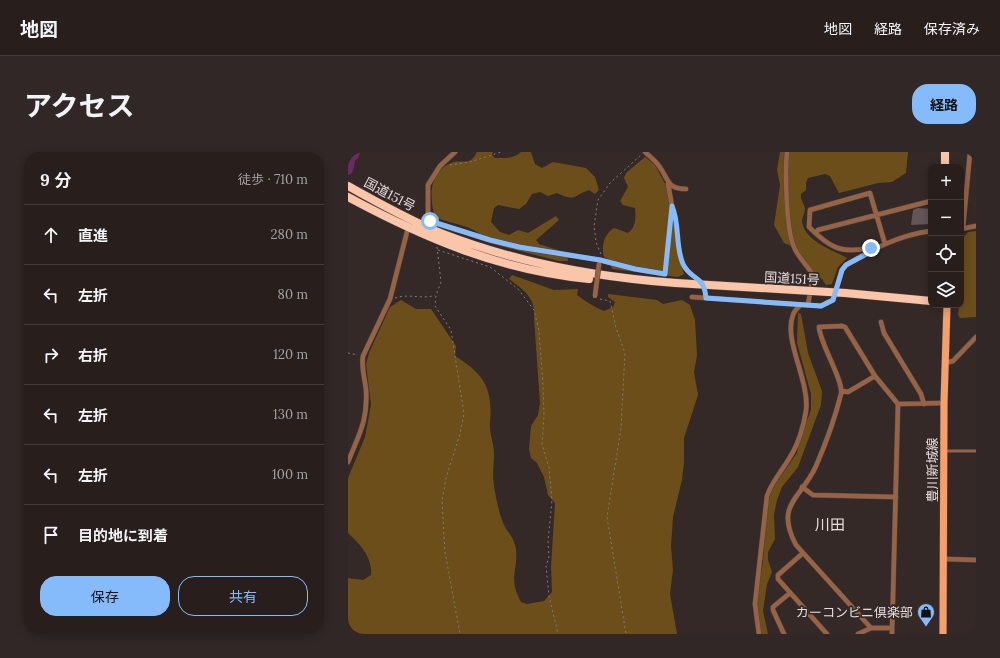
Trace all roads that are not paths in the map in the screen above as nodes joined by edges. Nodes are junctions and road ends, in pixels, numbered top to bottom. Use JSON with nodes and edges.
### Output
{"nodes":[{"id":1,"x":455,"y":152,"type":"edge"},
{"id":2,"x":645,"y":152,"type":"edge"},
{"id":3,"x":787,"y":152,"type":"edge"},
{"id":4,"x":945,"y":152,"type":"edge"},
{"id":5,"x":970,"y":152,"type":"edge"},
{"id":6,"x":945,"y":164,"type":"edge"},
{"id":7,"x":668,"y":184,"type":"junction"},
{"id":8,"x":348,"y":186,"type":"edge"},
{"id":9,"x":686,"y":190,"type":"dead end"},
{"id":10,"x":348,"y":197,"type":"edge"},
{"id":11,"x":928,"y":202,"type":"edge"},
{"id":12,"x":672,"y":206,"type":"road end"},
{"id":13,"x":964,"y":209,"type":"edge"},
{"id":14,"x":877,"y":215,"type":"junction"},
{"id":15,"x":428,"y":224,"type":"junction"},
{"id":16,"x":976,"y":226,"type":"edge"},
{"id":17,"x":408,"y":228,"type":"junction"},
{"id":18,"x":964,"y":228,"type":"edge"},
{"id":19,"x":928,"y":231,"type":"edge"},
{"id":20,"x":816,"y":233,"type":"junction"},
{"id":21,"x":885,"y":244,"type":"junction"},
{"id":22,"x":874,"y":250,"type":"junction"},
{"id":23,"x":600,"y":254,"type":"road end"},
{"id":24,"x":600,"y":262,"type":"junction"},
{"id":25,"x":665,"y":274,"type":"road end"},
{"id":26,"x":676,"y":284,"type":"junction"},
{"id":27,"x":595,"y":296,"type":"road end"},
{"id":28,"x":692,"y":297,"type":"dead end"},
{"id":29,"x":928,"y":301,"type":"edge"},
{"id":30,"x":800,"y":304,"type":"junction"},
{"id":31,"x":808,"y":305,"type":"junction"},
{"id":32,"x":946,"y":308,"type":"edge"},
{"id":33,"x":881,"y":322,"type":"dead end"},
{"id":34,"x":976,"y":337,"type":"edge"},
{"id":35,"x":945,"y":362,"type":"junction"},
{"id":36,"x":875,"y":376,"type":"junction"},
{"id":37,"x":842,"y":391,"type":"junction"},
{"id":38,"x":944,"y":403,"type":"junction"},
{"id":39,"x":898,"y":404,"type":"junction"},
{"id":40,"x":924,"y":404,"type":"junction"},
{"id":41,"x":944,"y":451,"type":"junction"},
{"id":42,"x":976,"y":452,"type":"edge"},
{"id":43,"x":348,"y":462,"type":"edge"},
{"id":44,"x":802,"y":487,"type":"junction"},
{"id":45,"x":896,"y":497,"type":"junction"},
{"id":46,"x":802,"y":553,"type":"junction"},
{"id":47,"x":945,"y":560,"type":"junction"},
{"id":48,"x":976,"y":560,"type":"edge"},
{"id":49,"x":790,"y":593,"type":"junction"},
{"id":50,"x":871,"y":628,"type":"junction"},
{"id":51,"x":892,"y":628,"type":"junction"},
{"id":52,"x":759,"y":634,"type":"edge"},
{"id":53,"x":784,"y":634,"type":"edge"},
{"id":54,"x":827,"y":634,"type":"edge"},
{"id":55,"x":858,"y":634,"type":"edge"},
{"id":56,"x":892,"y":634,"type":"edge"},
{"id":57,"x":944,"y":634,"type":"edge"}],
"edges":[{"from":1,"to":15,"type":"street"},
{"from":2,"to":7,"type":"street"},
{"from":3,"to":31,"type":"street"},
{"from":4,"to":6,"type":"highway"},
{"from":5,"to":13,"type":"street"},
{"from":7,"to":9,"type":"street"},
{"from":7,"to":12,"type":"street"},
{"from":8,"to":15,"type":"highway","name":"国道151号"},
{"from":10,"to":17,"type":"highway","name":"国道151号"},
{"from":11,"to":14,"type":"street"},
{"from":14,"to":20,"type":"street"},
{"from":14,"to":20,"type":"street"},
{"from":14,"to":21,"type":"street"},
{"from":15,"to":24,"type":"street"},
{"from":15,"to":26,"type":"highway","name":"国道151号"},
{"from":16,"to":18,"type":"street"},
{"from":17,"to":26,"type":"highway","name":"国道151号"},
{"from":17,"to":43,"type":"street"},
{"from":19,"to":21,"type":"street"},
{"from":20,"to":22,"type":"street"},
{"from":21,"to":22,"type":"street"},
{"from":22,"to":31,"type":"street"},
{"from":23,"to":24,"type":"street"},
{"from":24,"to":25,"type":"street"},
{"from":24,"to":27,"type":"street","bridge":true},
{"from":26,"to":29,"type":"highway","name":"国道151号","bridge":true},
{"from":28,"to":30,"type":"street"},
{"from":30,"to":31,"type":"street"},
{"from":30,"to":52,"type":"street"},
{"from":32,"to":35,"type":"main road","name":"豊川新城線"},
{"from":33,"to":40,"type":"street"},
{"from":34,"to":35,"type":"street"},
{"from":35,"to":38,"type":"main road","name":"豊川新城線"},
{"from":36,"to":37,"type":"street"},
{"from":36,"to":37,"type":"street"},
{"from":36,"to":39,"type":"street"},
{"from":37,"to":44,"type":"street"},
{"from":38,"to":40,"type":"street"},
{"from":38,"to":41,"type":"main road","name":"豊川新城線"},
{"from":39,"to":40,"type":"street"},
{"from":39,"to":45,"type":"street"},
{"from":41,"to":42,"type":"lane"},
{"from":41,"to":47,"type":"main road","name":"豊川新城線"},
{"from":44,"to":45,"type":"street"},
{"from":44,"to":46,"type":"street"},
{"from":45,"to":51,"type":"street"},
{"from":46,"to":49,"type":"street"},
{"from":46,"to":50,"type":"street"},
{"from":47,"to":48,"type":"street"},
{"from":47,"to":57,"type":"main road","name":"豊川新城線"},
{"from":49,"to":53,"type":"street"},
{"from":49,"to":54,"type":"street"},
{"from":50,"to":51,"type":"street"},
{"from":50,"to":55,"type":"street"},
{"from":51,"to":56,"type":"street"}]}
